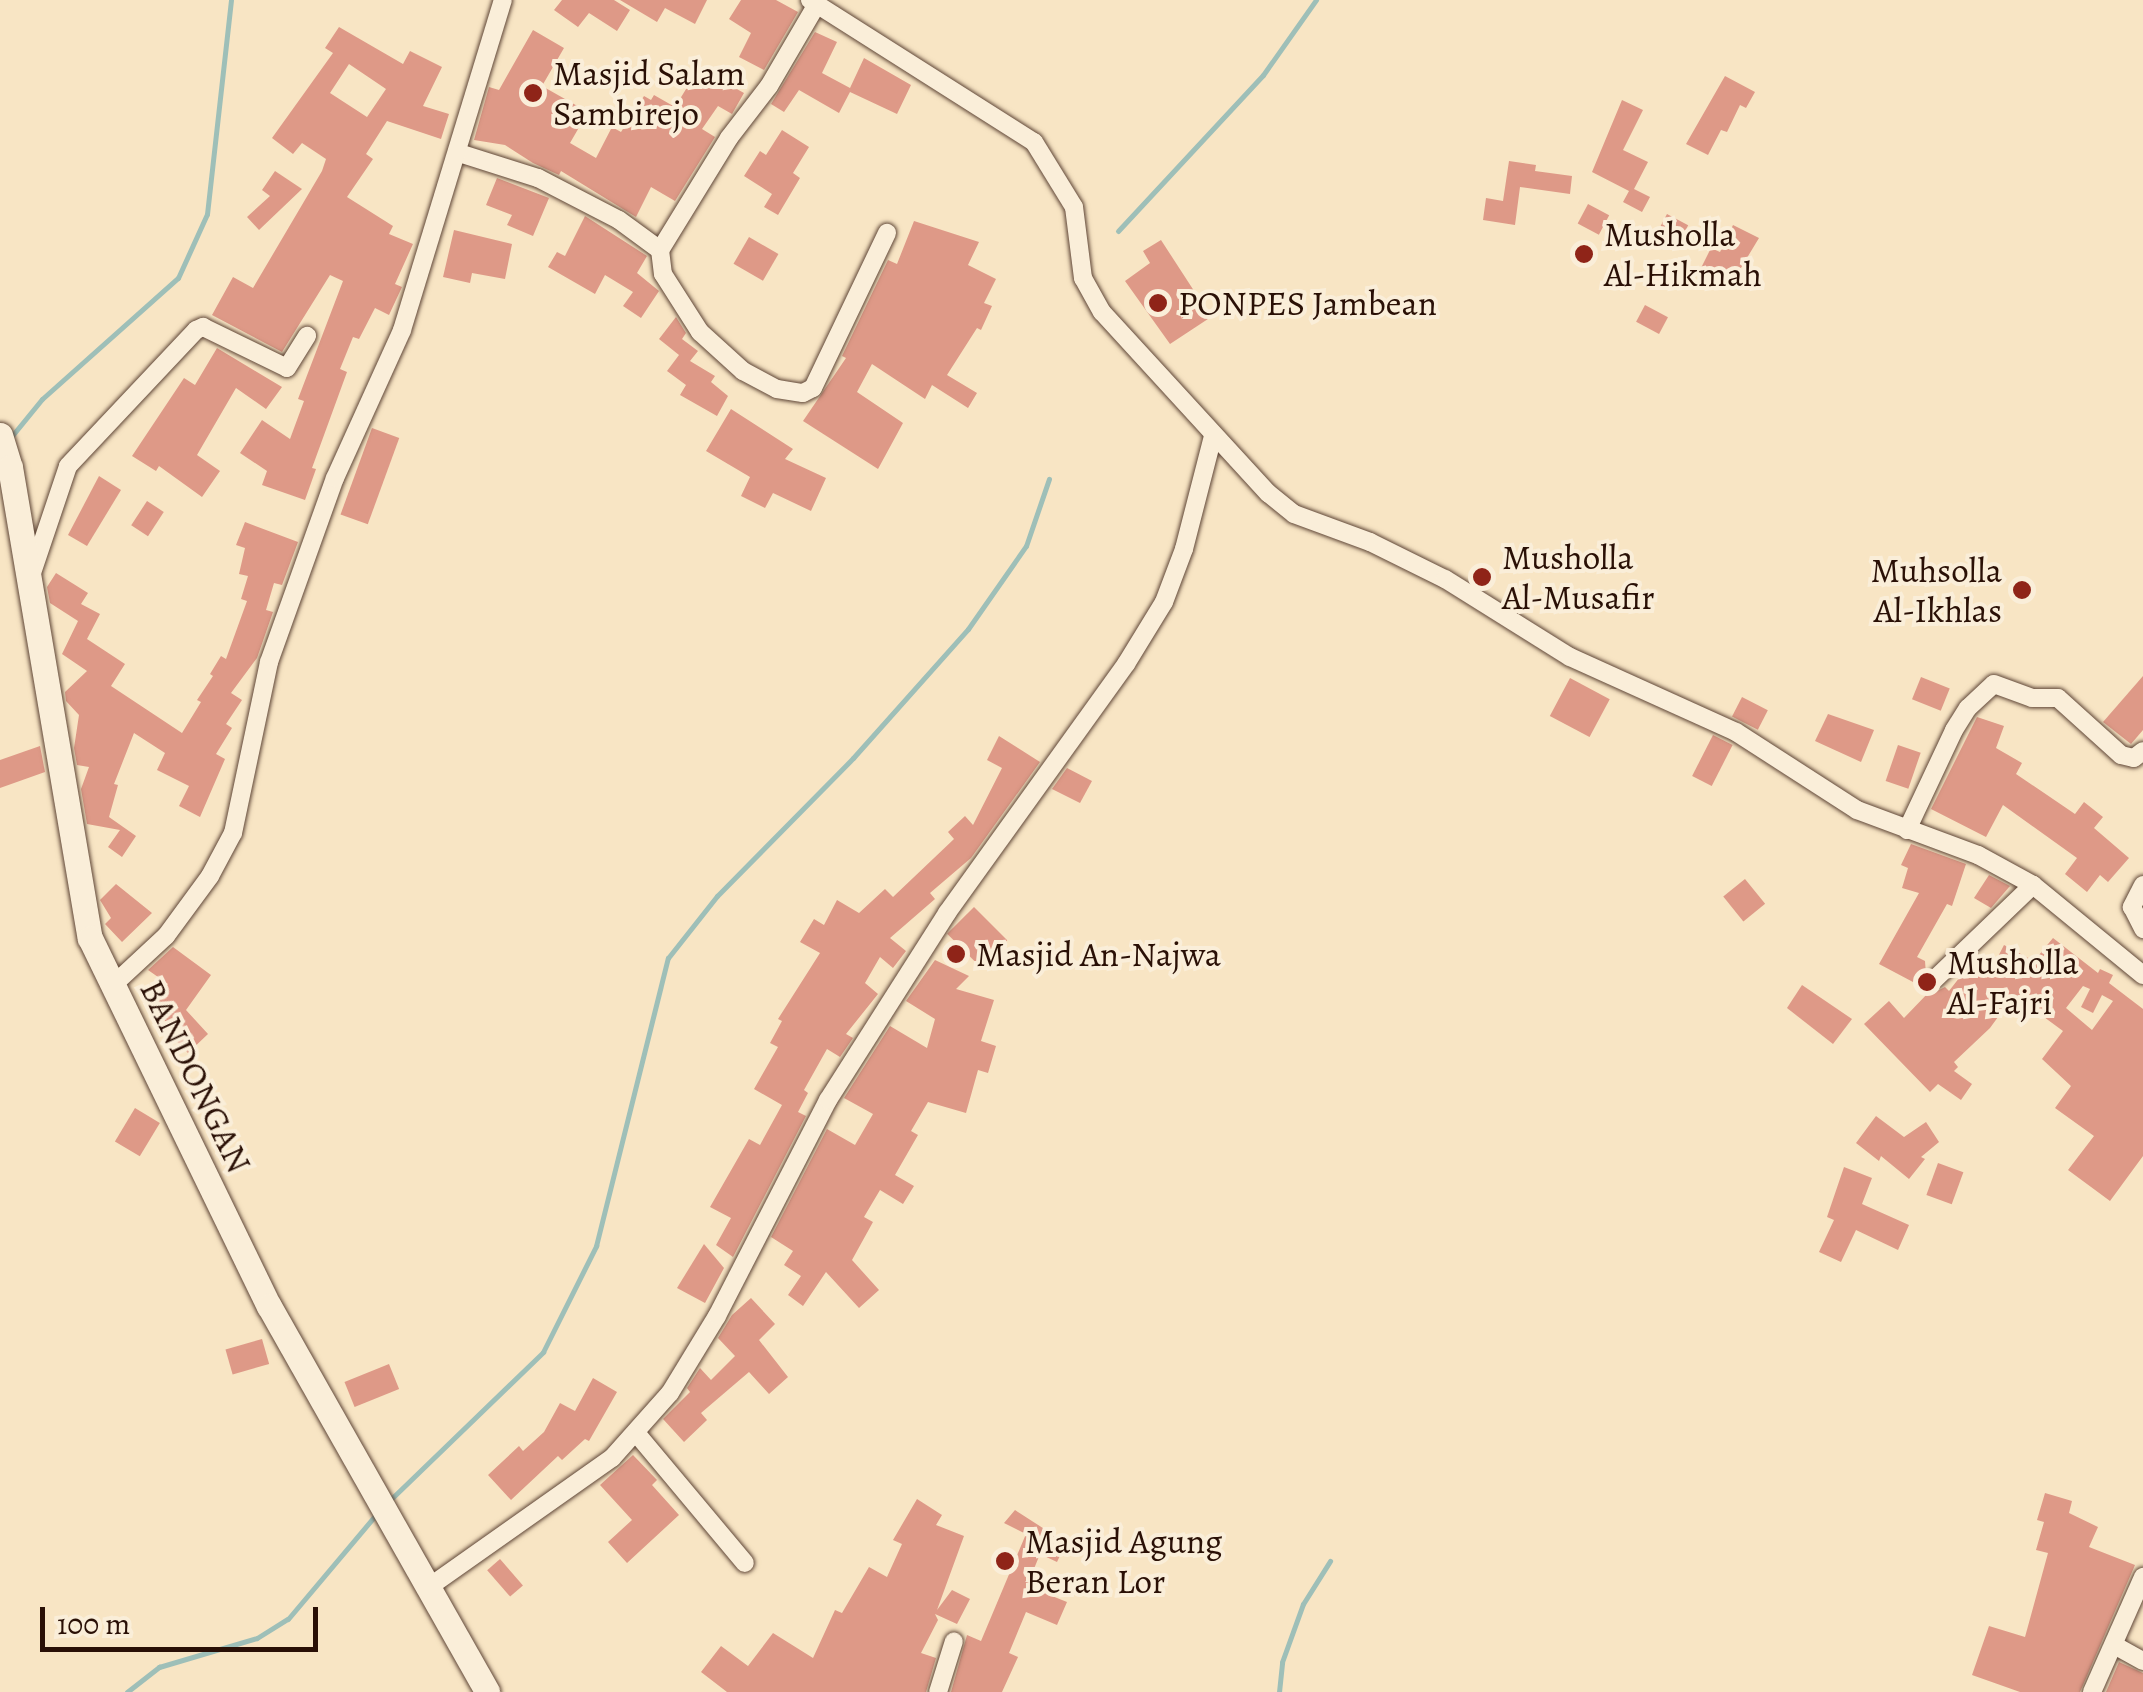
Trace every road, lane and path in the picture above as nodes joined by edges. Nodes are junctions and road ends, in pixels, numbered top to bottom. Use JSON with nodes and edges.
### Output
{"nodes":[{"id":1,"x":503,"y":0,"type":"edge"},
{"id":2,"x":814,"y":2,"type":"edge"},
{"id":3,"x":459,"y":153,"type":"junction"},
{"id":4,"x":888,"y":233,"type":"dead end"},
{"id":5,"x":660,"y":250,"type":"junction"},
{"id":6,"x":307,"y":336,"type":"dead end"},
{"id":7,"x":0,"y":435,"type":"edge"},
{"id":8,"x":1214,"y":436,"type":"junction"},
{"id":9,"x":28,"y":582,"type":"junction"},
{"id":10,"x":2143,"y":752,"type":"edge"},
{"id":11,"x":1907,"y":830,"type":"junction"},
{"id":12,"x":2033,"y":885,"type":"junction"},
{"id":13,"x":2143,"y":885,"type":"edge"},
{"id":14,"x":2143,"y":929,"type":"edge"},
{"id":15,"x":2143,"y":975,"type":"edge"},
{"id":16,"x":1935,"y":979,"type":"dead end"},
{"id":17,"x":112,"y":986,"type":"junction"},
{"id":18,"x":637,"y":1434,"type":"junction"},
{"id":19,"x":745,"y":1563,"type":"dead end"},
{"id":20,"x":2143,"y":1577,"type":"edge"},
{"id":21,"x":429,"y":1587,"type":"junction"},
{"id":22,"x":954,"y":1641,"type":"dead end"},
{"id":23,"x":2114,"y":1645,"type":"junction"},
{"id":24,"x":2143,"y":1661,"type":"edge"},
{"id":25,"x":487,"y":1692,"type":"edge"},
{"id":26,"x":938,"y":1692,"type":"edge"},
{"id":27,"x":2092,"y":1692,"type":"edge"}],
"edges":[{"from":1,"to":3,"type":"street"},
{"from":2,"to":5,"type":"street"},
{"from":2,"to":8,"type":"street"},
{"from":3,"to":5,"type":"street"},
{"from":3,"to":17,"type":"street"},
{"from":4,"to":5,"type":"street"},
{"from":6,"to":9,"type":"street"},
{"from":7,"to":9,"type":"main road","name":"BANDONGAN"},
{"from":8,"to":11,"type":"street"},
{"from":8,"to":18,"type":"street"},
{"from":9,"to":17,"type":"main road","name":"BANDONGAN"},
{"from":10,"to":11,"type":"street"},
{"from":11,"to":12,"type":"street"},
{"from":12,"to":15,"type":"street"},
{"from":12,"to":16,"type":"street"},
{"from":13,"to":14,"type":"street"},
{"from":17,"to":21,"type":"main road","name":"BANDONGAN"},
{"from":18,"to":19,"type":"street"},
{"from":18,"to":21,"type":"street"},
{"from":20,"to":23,"type":"street"},
{"from":21,"to":25,"type":"main road","name":"BANDONGAN"},
{"from":22,"to":26,"type":"street"},
{"from":23,"to":24,"type":"street"},
{"from":23,"to":27,"type":"street"}]}
